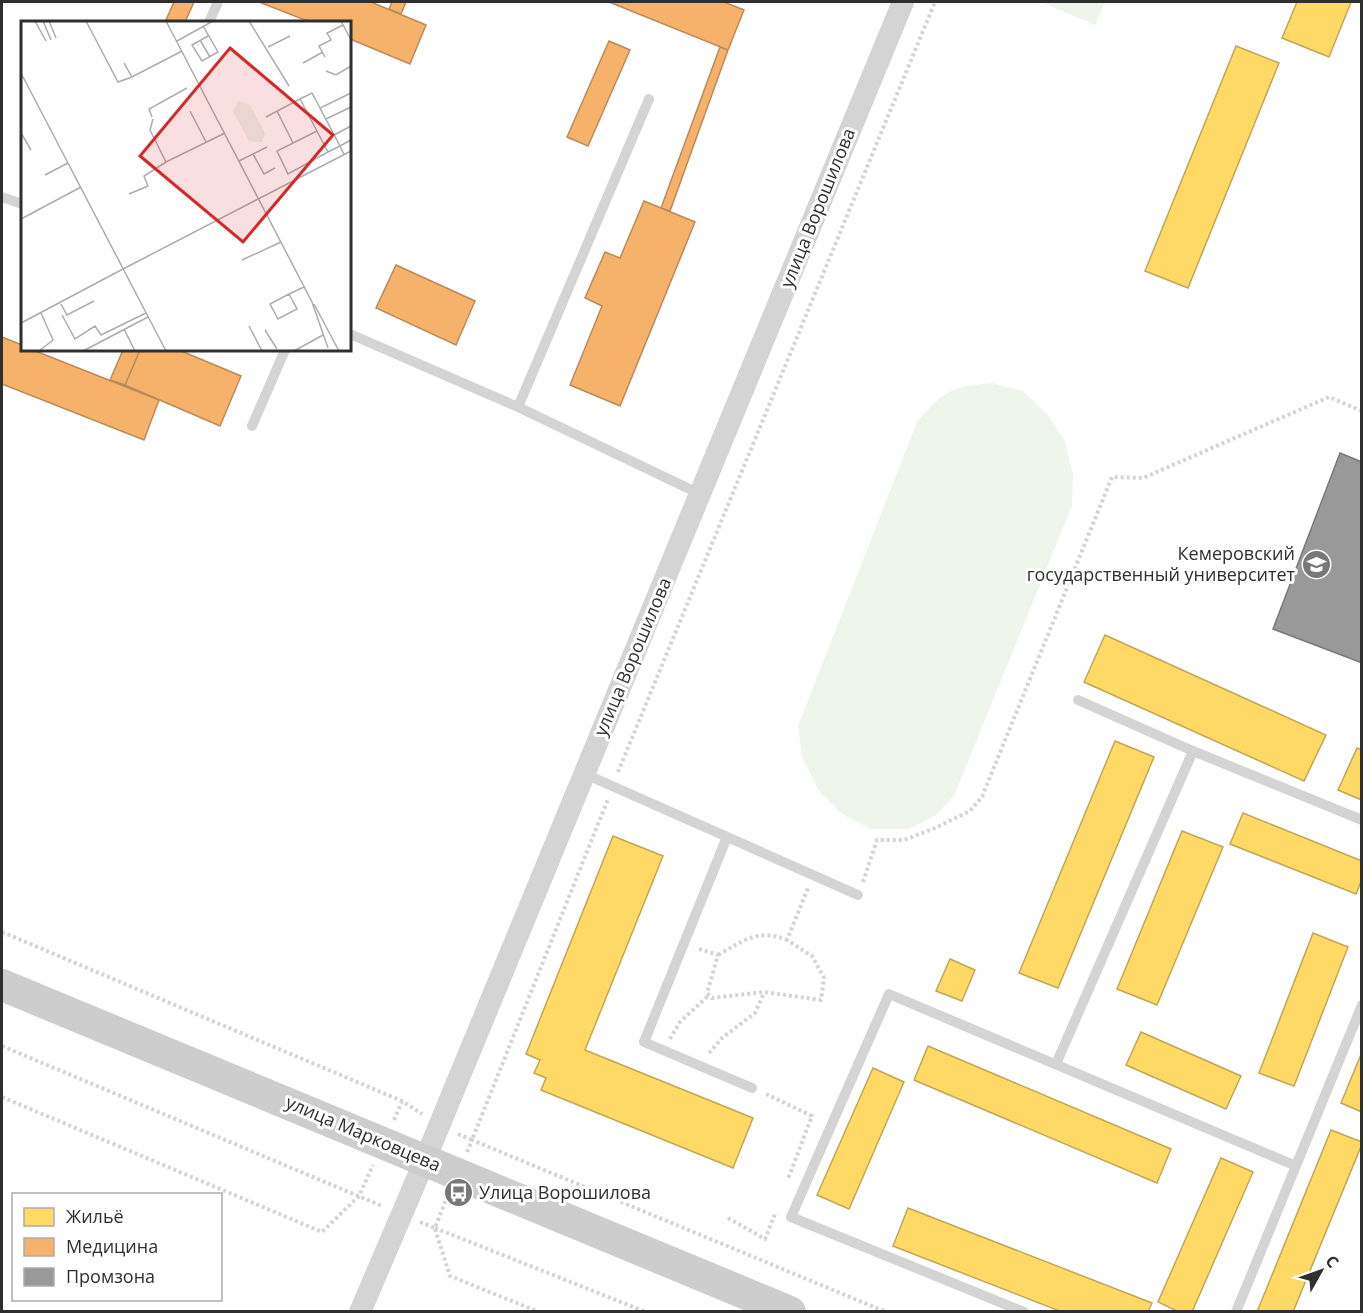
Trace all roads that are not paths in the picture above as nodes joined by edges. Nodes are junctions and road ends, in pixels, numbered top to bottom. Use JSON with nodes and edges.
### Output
{"nodes":[{"id":1,"x":218,"y":2,"type":"edge"},
{"id":2,"x":903,"y":2,"type":"edge"},
{"id":3,"x":208,"y":21,"type":"edge"},
{"id":4,"x":649,"y":99,"type":"dead end"},
{"id":5,"x":2,"y":197,"type":"edge"},
{"id":6,"x":21,"y":204,"type":"edge"},
{"id":7,"x":351,"y":334,"type":"edge"},
{"id":8,"x":285,"y":351,"type":"edge"},
{"id":9,"x":518,"y":407,"type":"junction"},
{"id":10,"x":252,"y":426,"type":"dead end"},
{"id":11,"x":700,"y":494,"type":"junction"},
{"id":12,"x":1078,"y":700,"type":"dead end"},
{"id":13,"x":1193,"y":751,"type":"junction"},
{"id":14,"x":585,"y":774,"type":"junction"},
{"id":15,"x":1362,"y":820,"type":"edge"},
{"id":16,"x":727,"y":837,"type":"junction"},
{"id":17,"x":858,"y":895,"type":"road end"},
{"id":18,"x":2,"y":985,"type":"edge"},
{"id":19,"x":1362,"y":1005,"type":"edge"},
{"id":20,"x":1056,"y":1064,"type":"junction"},
{"id":21,"x":752,"y":1088,"type":"road end"},
{"id":22,"x":425,"y":1160,"type":"junction"},
{"id":23,"x":1296,"y":1166,"type":"junction"},
{"id":24,"x":360,"y":1311,"type":"edge"},
{"id":25,"x":790,"y":1311,"type":"edge"},
{"id":26,"x":1024,"y":1311,"type":"edge"},
{"id":27,"x":1236,"y":1311,"type":"edge"}],
"edges":[{"from":1,"to":3,"type":"lane"},
{"from":2,"to":11,"type":"street","name":"улица Ворошилова"},
{"from":4,"to":9,"type":"lane"},
{"from":5,"to":6,"type":"lane"},
{"from":7,"to":9,"type":"lane"},
{"from":8,"to":10,"type":"lane"},
{"from":9,"to":11,"type":"lane"},
{"from":11,"to":14,"type":"street","name":"улица Ворошилова"},
{"from":12,"to":13,"type":"lane"},
{"from":13,"to":15,"type":"lane"},
{"from":13,"to":20,"type":"lane"},
{"from":14,"to":16,"type":"lane"},
{"from":14,"to":22,"type":"street","name":"улица Ворошилова"},
{"from":16,"to":17,"type":"lane"},
{"from":16,"to":21,"type":"lane"},
{"from":18,"to":22,"type":"main road","name":"улица Марковцева"},
{"from":19,"to":23,"type":"lane"},
{"from":20,"to":23,"type":"lane"},
{"from":20,"to":26,"type":"lane"},
{"from":22,"to":24,"type":"street","name":"улица Ворошилова"},
{"from":22,"to":25,"type":"main road","name":"улица Марковцева"},
{"from":23,"to":27,"type":"lane"}]}
